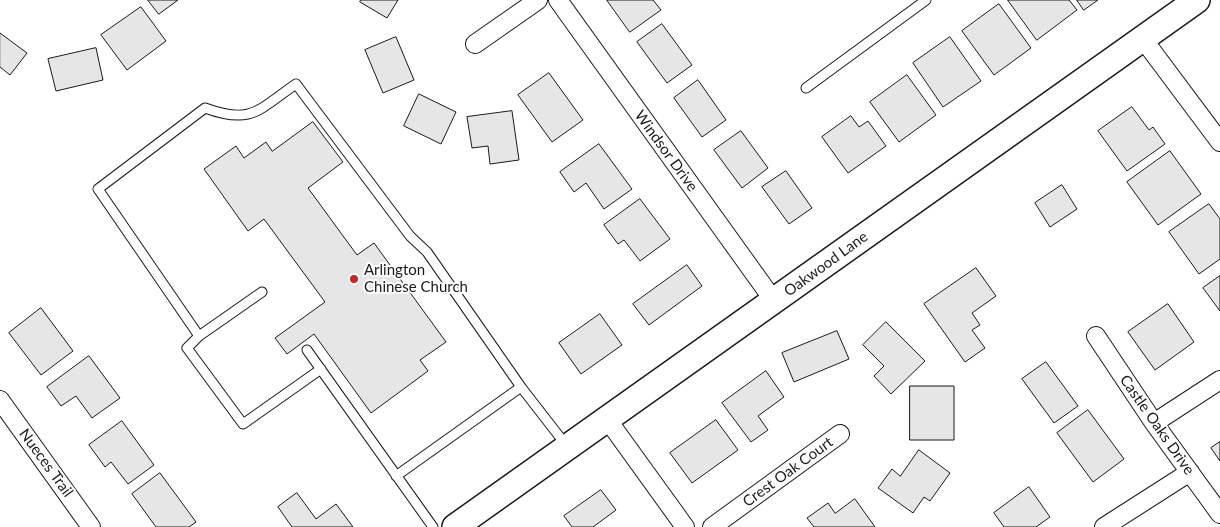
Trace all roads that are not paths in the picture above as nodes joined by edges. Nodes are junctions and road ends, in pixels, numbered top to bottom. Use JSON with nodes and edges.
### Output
{"nodes":[{"id":1,"x":538,"y":0,"type":"edge"},
{"id":2,"x":558,"y":0,"type":"edge"},
{"id":3,"x":926,"y":0,"type":"edge"},
{"id":4,"x":1197,"y":0,"type":"edge"},
{"id":5,"x":1143,"y":39,"type":"junction"},
{"id":6,"x":475,"y":44,"type":"dead end"},
{"id":7,"x":806,"y":88,"type":"dead end"},
{"id":8,"x":1220,"y":142,"type":"edge"},
{"id":9,"x":262,"y":292,"type":"dead end"},
{"id":10,"x":774,"y":301,"type":"junction"},
{"id":11,"x":199,"y":336,"type":"junction"},
{"id":12,"x":1096,"y":336,"type":"dead end"},
{"id":13,"x":307,"y":350,"type":"dead end"},
{"id":14,"x":321,"y":369,"type":"junction"},
{"id":15,"x":1220,"y":380,"type":"edge"},
{"id":16,"x":522,"y":387,"type":"junction"},
{"id":17,"x":0,"y":400,"type":"edge"},
{"id":18,"x":607,"y":419,"type":"junction"},
{"id":19,"x":1154,"y":423,"type":"junction"},
{"id":20,"x":840,"y":434,"type":"dead end"},
{"id":21,"x":568,"y":448,"type":"junction"},
{"id":22,"x":1190,"y":472,"type":"junction"},
{"id":23,"x":396,"y":476,"type":"junction"},
{"id":24,"x":1220,"y":514,"type":"edge"},
{"id":25,"x":91,"y":527,"type":"edge"},
{"id":26,"x":433,"y":527,"type":"edge"},
{"id":27,"x":455,"y":527,"type":"edge"},
{"id":28,"x":685,"y":527,"type":"edge"},
{"id":29,"x":712,"y":527,"type":"edge"},
{"id":30,"x":1104,"y":527,"type":"edge"}],
"edges":[{"from":1,"to":6,"type":"street"},
{"from":2,"to":10,"type":"street","name":"Windsor Drive"},
{"from":3,"to":7,"type":"lane"},
{"from":4,"to":5,"type":"street","name":"Oakwood Lane"},
{"from":5,"to":8,"type":"street"},
{"from":5,"to":10,"type":"street","name":"Oakwood Lane"},
{"from":9,"to":11,"type":"lane"},
{"from":10,"to":18,"type":"street","name":"Oakwood Lane"},
{"from":11,"to":14,"type":"lane"},
{"from":11,"to":16,"type":"lane"},
{"from":12,"to":19,"type":"street","name":"Castle Oaks Drive"},
{"from":13,"to":14,"type":"lane"},
{"from":14,"to":23,"type":"lane"},
{"from":15,"to":19,"type":"street"},
{"from":16,"to":21,"type":"lane"},
{"from":16,"to":23,"type":"lane"},
{"from":17,"to":25,"type":"street","name":"Nueces Trail"},
{"from":18,"to":21,"type":"street","name":"Oakwood Lane"},
{"from":18,"to":28,"type":"street"},
{"from":19,"to":22,"type":"street","name":"Castle Oaks Drive"},
{"from":20,"to":29,"type":"street","name":"Crest Oak Court"},
{"from":21,"to":27,"type":"street","name":"Oakwood Lane"},
{"from":22,"to":24,"type":"street","name":"Castle Oaks Drive"},
{"from":22,"to":30,"type":"street"},
{"from":23,"to":26,"type":"lane"}]}
